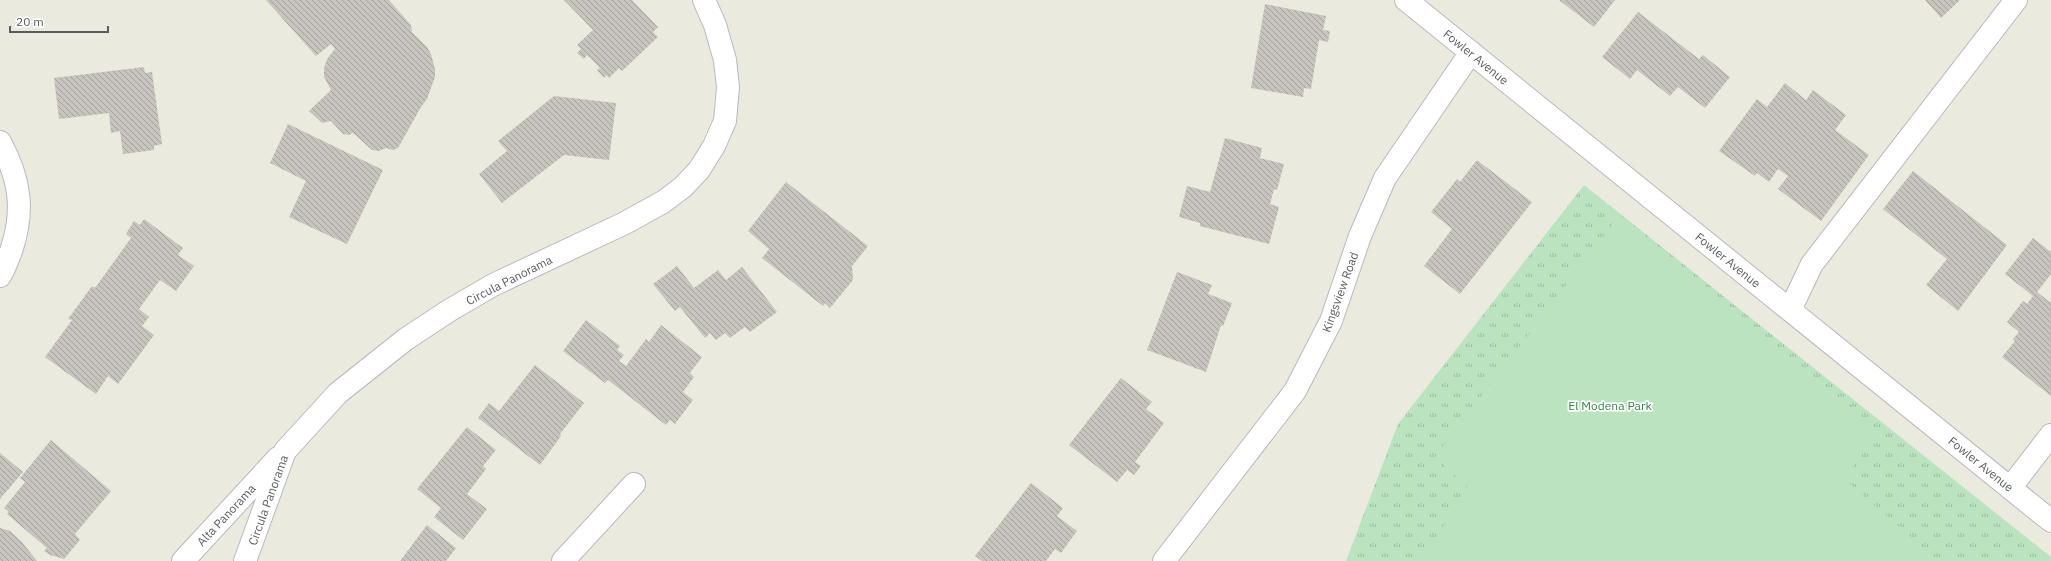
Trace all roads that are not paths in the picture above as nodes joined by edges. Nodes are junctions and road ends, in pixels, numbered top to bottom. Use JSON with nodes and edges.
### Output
{"nodes":[{"id":1,"x":704,"y":0,"type":"edge"},
{"id":2,"x":1406,"y":0,"type":"edge"},
{"id":3,"x":2016,"y":0,"type":"edge"},
{"id":4,"x":1471,"y":52,"type":"junction"},
{"id":5,"x":0,"y":142,"type":"edge"},
{"id":6,"x":0,"y":276,"type":"edge"},
{"id":7,"x":1790,"y":310,"type":"junction"},
{"id":8,"x":2051,"y":435,"type":"edge"},
{"id":9,"x":285,"y":451,"type":"junction"},
{"id":10,"x":634,"y":484,"type":"dead end"},
{"id":11,"x":2010,"y":488,"type":"junction"},
{"id":12,"x":2051,"y":521,"type":"edge"},
{"id":13,"x":183,"y":561,"type":"edge"},
{"id":14,"x":245,"y":561,"type":"edge"},
{"id":15,"x":563,"y":561,"type":"edge"},
{"id":16,"x":1164,"y":561,"type":"edge"}],
"edges":[{"from":1,"to":9,"type":"street","name":"Circula Panorama"},
{"from":2,"to":4,"type":"street","name":"Fowler Avenue"},
{"from":3,"to":7,"type":"street"},
{"from":4,"to":7,"type":"street","name":"Fowler Avenue"},
{"from":4,"to":16,"type":"street","name":"Kingsview Road"},
{"from":5,"to":6,"type":"street"},
{"from":7,"to":11,"type":"street","name":"Fowler Avenue"},
{"from":8,"to":11,"type":"street"},
{"from":9,"to":13,"type":"street","name":"Alta Panorama"},
{"from":9,"to":14,"type":"street","name":"Circula Panorama"},
{"from":10,"to":15,"type":"street"},
{"from":11,"to":12,"type":"street","name":"Fowler Avenue"}]}
